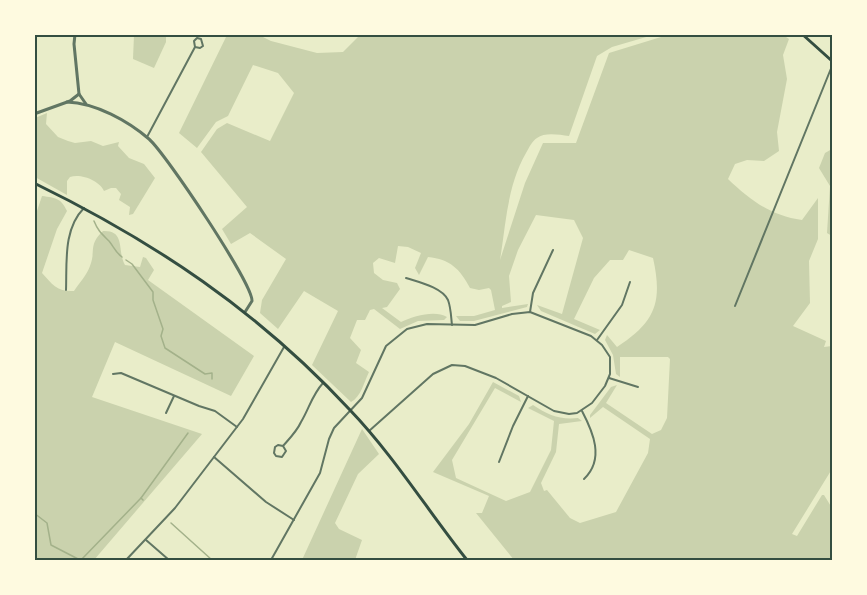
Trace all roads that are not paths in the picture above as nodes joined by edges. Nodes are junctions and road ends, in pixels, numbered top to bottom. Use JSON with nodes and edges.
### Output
{"nodes":[{"id":1,"x":75,"y":34,"type":"edge"},
{"id":2,"x":802,"y":34,"type":"edge"},
{"id":3,"x":195,"y":48,"type":"dead end"},
{"id":4,"x":832,"y":61,"type":"edge"},
{"id":5,"x":832,"y":66,"type":"edge"},
{"id":6,"x":79,"y":94,"type":"junction"},
{"id":7,"x":67,"y":102,"type":"junction"},
{"id":8,"x":87,"y":105,"type":"junction"},
{"id":9,"x":34,"y":114,"type":"edge"},
{"id":10,"x":147,"y":138,"type":"junction"},
{"id":11,"x":36,"y":183,"type":"edge"},
{"id":12,"x":34,"y":191,"type":"edge"},
{"id":13,"x":84,"y":208,"type":"junction"},
{"id":14,"x":553,"y":250,"type":"dead end"},
{"id":15,"x":406,"y":278,"type":"dead end"},
{"id":16,"x":630,"y":282,"type":"dead end"},
{"id":17,"x":66,"y":290,"type":"dead end"},
{"id":18,"x":735,"y":306,"type":"dead end"},
{"id":19,"x":245,"y":312,"type":"junction"},
{"id":20,"x":530,"y":312,"type":"junction"},
{"id":21,"x":452,"y":325,"type":"junction"},
{"id":22,"x":597,"y":340,"type":"junction"},
{"id":23,"x":284,"y":347,"type":"junction"},
{"id":24,"x":113,"y":374,"type":"dead end"},
{"id":25,"x":609,"y":378,"type":"junction"},
{"id":26,"x":323,"y":383,"type":"junction"},
{"id":27,"x":638,"y":387,"type":"dead end"},
{"id":28,"x":174,"y":396,"type":"junction"},
{"id":29,"x":528,"y":396,"type":"junction"},
{"id":30,"x":350,"y":410,"type":"junction"},
{"id":31,"x":582,"y":411,"type":"junction"},
{"id":32,"x":166,"y":413,"type":"dead end"},
{"id":33,"x":237,"y":427,"type":"junction"},
{"id":34,"x":369,"y":431,"type":"junction"},
{"id":35,"x":283,"y":446,"type":"dead end"},
{"id":36,"x":214,"y":457,"type":"junction"},
{"id":37,"x":499,"y":462,"type":"dead end"},
{"id":38,"x":584,"y":479,"type":"dead end"},
{"id":39,"x":294,"y":520,"type":"junction"},
{"id":40,"x":146,"y":539,"type":"junction"},
{"id":41,"x":126,"y":561,"type":"edge"},
{"id":42,"x":169,"y":561,"type":"edge"},
{"id":43,"x":271,"y":561,"type":"edge"},
{"id":44,"x":468,"y":561,"type":"edge"}],
"edges":[{"from":1,"to":6,"type":"street"},
{"from":2,"to":4,"type":"main road"},
{"from":3,"to":10,"type":"street"},
{"from":5,"to":18,"type":"street"},
{"from":6,"to":7,"type":"street"},
{"from":6,"to":8,"type":"street"},
{"from":7,"to":8,"type":"street"},
{"from":7,"to":9,"type":"street"},
{"from":8,"to":10,"type":"street"},
{"from":10,"to":19,"type":"street"},
{"from":11,"to":12,"type":"street"},
{"from":11,"to":13,"type":"main road"},
{"from":13,"to":17,"type":"street"},
{"from":13,"to":19,"type":"main road"},
{"from":14,"to":20,"type":"street"},
{"from":15,"to":21,"type":"street"},
{"from":16,"to":22,"type":"street"},
{"from":19,"to":23,"type":"main road"},
{"from":20,"to":21,"type":"street"},
{"from":20,"to":22,"type":"street"},
{"from":21,"to":30,"type":"street"},
{"from":22,"to":25,"type":"street"},
{"from":23,"to":26,"type":"main road"},
{"from":23,"to":33,"type":"street"},
{"from":24,"to":28,"type":"street"},
{"from":25,"to":27,"type":"street"},
{"from":25,"to":31,"type":"street"},
{"from":26,"to":30,"type":"main road"},
{"from":26,"to":35,"type":"street"},
{"from":28,"to":32,"type":"street"},
{"from":28,"to":33,"type":"street"},
{"from":29,"to":31,"type":"street"},
{"from":29,"to":34,"type":"street"},
{"from":29,"to":37,"type":"street"},
{"from":30,"to":34,"type":"main road"},
{"from":30,"to":39,"type":"street"},
{"from":31,"to":38,"type":"street"},
{"from":33,"to":36,"type":"street"},
{"from":34,"to":44,"type":"main road"},
{"from":36,"to":39,"type":"street"},
{"from":36,"to":40,"type":"street"},
{"from":39,"to":43,"type":"street"},
{"from":40,"to":41,"type":"street"},
{"from":40,"to":42,"type":"street"}]}
